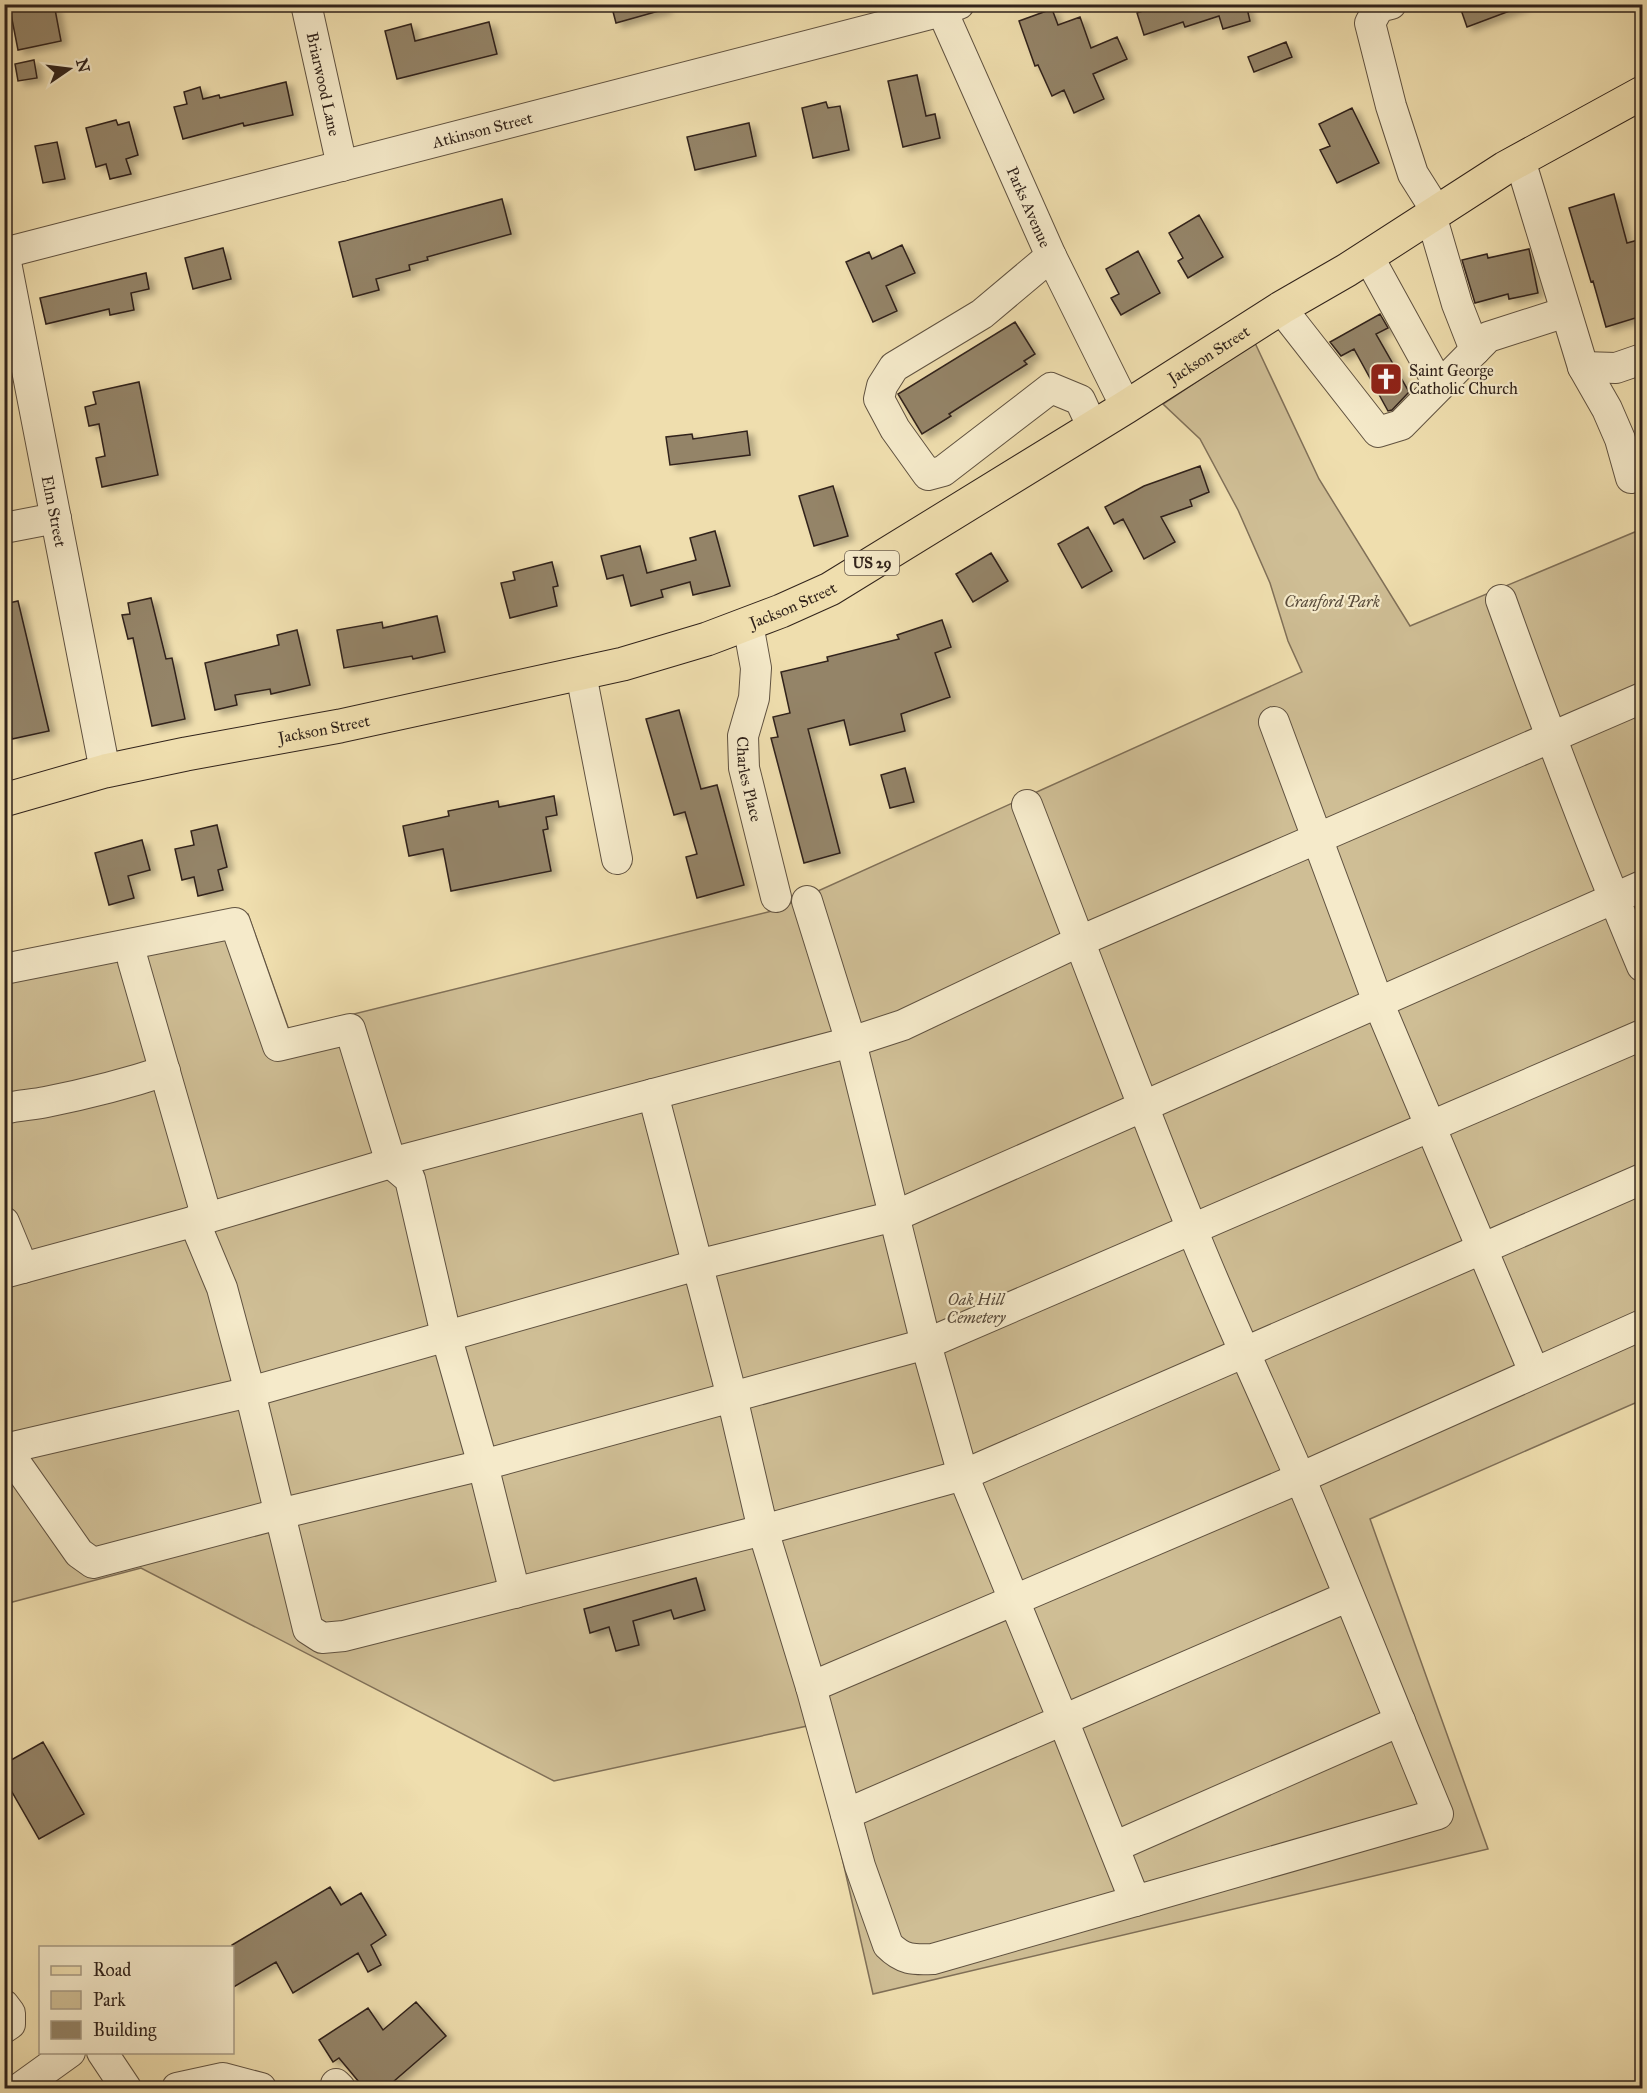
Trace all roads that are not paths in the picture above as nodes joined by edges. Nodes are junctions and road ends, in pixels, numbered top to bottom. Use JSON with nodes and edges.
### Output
{"nodes":[{"id":1,"x":306,"y":4,"type":"edge"},
{"id":2,"x":1390,"y":4,"type":"edge"},
{"id":3,"x":946,"y":7,"type":"edge"},
{"id":4,"x":1642,"y":93,"type":"edge"},
{"id":5,"x":1520,"y":160,"type":"junction"},
{"id":6,"x":342,"y":166,"type":"junction"},
{"id":7,"x":1434,"y":214,"type":"junction"},
{"id":8,"x":5,"y":252,"type":"edge"},
{"id":9,"x":1051,"y":255,"type":"junction"},
{"id":10,"x":1368,"y":256,"type":"junction"},
{"id":11,"x":1281,"y":308,"type":"junction"},
{"id":12,"x":1566,"y":312,"type":"junction"},
{"id":13,"x":1475,"y":350,"type":"junction"},
{"id":14,"x":1642,"y":359,"type":"edge"},
{"id":15,"x":1583,"y":367,"type":"junction"},
{"id":16,"x":1439,"y":385,"type":"junction"},
{"id":17,"x":1126,"y":406,"type":"junction"},
{"id":18,"x":1092,"y":426,"type":"junction"},
{"id":19,"x":1642,"y":475,"type":"edge"},
{"id":20,"x":56,"y":518,"type":"junction"},
{"id":21,"x":4,"y":528,"type":"edge"},
{"id":22,"x":1501,"y":600,"type":"dead end"},
{"id":23,"x":748,"y":624,"type":"junction"},
{"id":24,"x":581,"y":674,"type":"junction"},
{"id":25,"x":1642,"y":698,"type":"edge"},
{"id":26,"x":1274,"y":722,"type":"dead end"},
{"id":27,"x":1551,"y":738,"type":"junction"},
{"id":28,"x":105,"y":771,"type":"junction"},
{"id":29,"x":4,"y":800,"type":"edge"},
{"id":30,"x":1028,"y":806,"type":"dead end"},
{"id":31,"x":1319,"y":839,"type":"junction"},
{"id":32,"x":617,"y":860,"type":"dead end"},
{"id":33,"x":1642,"y":886,"type":"edge"},
{"id":34,"x":776,"y":897,"type":"dead end"},
{"id":35,"x":1613,"y":898,"type":"junction"},
{"id":36,"x":807,"y":901,"type":"dead end"},
{"id":37,"x":1080,"y":941,"type":"junction"},
{"id":38,"x":133,"y":962,"type":"dead end"},
{"id":39,"x":1642,"y":966,"type":"edge"},
{"id":40,"x":4,"y":969,"type":"edge"},
{"id":41,"x":1378,"y":1002,"type":"junction"},
{"id":42,"x":1642,"y":1035,"type":"edge"},
{"id":43,"x":851,"y":1042,"type":"junction"},
{"id":44,"x":165,"y":1071,"type":"junction"},
{"id":45,"x":653,"y":1094,"type":"junction"},
{"id":46,"x":1144,"y":1106,"type":"junction"},
{"id":47,"x":4,"y":1109,"type":"edge"},
{"id":48,"x":1430,"y":1126,"type":"junction"},
{"id":49,"x":391,"y":1163,"type":"junction"},
{"id":50,"x":1642,"y":1179,"type":"edge"},
{"id":51,"x":895,"y":1215,"type":"junction"},
{"id":52,"x":200,"y":1220,"type":"junction"},
{"id":53,"x":4,"y":1222,"type":"edge"},
{"id":54,"x":1192,"y":1230,"type":"junction"},
{"id":55,"x":1482,"y":1250,"type":"junction"},
{"id":56,"x":697,"y":1265,"type":"junction"},
{"id":57,"x":14,"y":1270,"type":"edge"},
{"id":58,"x":1642,"y":1325,"type":"edge"},
{"id":59,"x":446,"y":1335,"type":"junction"},
{"id":60,"x":926,"y":1344,"type":"junction"},
{"id":61,"x":1244,"y":1354,"type":"junction"},
{"id":62,"x":1534,"y":1372,"type":"junction"},
{"id":63,"x":250,"y":1392,"type":"junction"},
{"id":64,"x":732,"y":1397,"type":"junction"},
{"id":65,"x":5,"y":1449,"type":"edge"},
{"id":66,"x":483,"y":1465,"type":"junction"},
{"id":67,"x":963,"y":1475,"type":"junction"},
{"id":68,"x":1300,"y":1478,"type":"junction"},
{"id":69,"x":279,"y":1514,"type":"junction"},
{"id":70,"x":763,"y":1530,"type":"junction"},
{"id":71,"x":515,"y":1593,"type":"junction"},
{"id":72,"x":1348,"y":1596,"type":"junction"},
{"id":73,"x":1015,"y":1601,"type":"junction"},
{"id":74,"x":811,"y":1688,"type":"junction"},
{"id":75,"x":1063,"y":1720,"type":"junction"},
{"id":76,"x":1400,"y":1721,"type":"junction"},
{"id":77,"x":846,"y":1814,"type":"junction"},
{"id":78,"x":1114,"y":1847,"type":"junction"},
{"id":79,"x":1135,"y":1901,"type":"junction"},
{"id":80,"x":4,"y":2005,"type":"edge"},
{"id":81,"x":4,"y":2028,"type":"edge"},
{"id":82,"x":67,"y":2054,"type":"edge"},
{"id":83,"x":103,"y":2054,"type":"edge"},
{"id":84,"x":20,"y":2088,"type":"edge"},
{"id":85,"x":126,"y":2088,"type":"edge"},
{"id":86,"x":177,"y":2088,"type":"edge"},
{"id":87,"x":261,"y":2088,"type":"edge"}],
"edges":[{"from":1,"to":6,"type":"street","name":"Briarwood Lane"},
{"from":2,"to":7,"type":"street"},
{"from":3,"to":6,"type":"street","name":"Atkinson Street"},
{"from":3,"to":9,"type":"street","name":"Parks Avenue"},
{"from":4,"to":5,"type":"main road","name":"Jackson Street","number":"US 29"},
{"from":5,"to":7,"type":"main road","name":"Jackson Street","number":"US 29"},
{"from":5,"to":12,"type":"street"},
{"from":6,"to":8,"type":"street","name":"Atkinson Street"},
{"from":7,"to":10,"type":"main road","name":"Jackson Street","number":"US 29"},
{"from":7,"to":13,"type":"street"},
{"from":8,"to":20,"type":"street","name":"Elm Street"},
{"from":9,"to":17,"type":"street","name":"Parks Avenue"},
{"from":9,"to":18,"type":"street"},
{"from":10,"to":11,"type":"main road","name":"Jackson Street","number":"US 29"},
{"from":10,"to":16,"type":"street"},
{"from":11,"to":16,"type":"street"},
{"from":11,"to":17,"type":"main road","name":"Jackson Street","number":"US 29"},
{"from":12,"to":13,"type":"street"},
{"from":12,"to":15,"type":"street"},
{"from":13,"to":16,"type":"street"},
{"from":14,"to":15,"type":"street"},
{"from":15,"to":19,"type":"street"},
{"from":17,"to":18,"type":"main road","name":"Jackson Street","number":"US 29"},
{"from":18,"to":23,"type":"main road","name":"Jackson Street","number":"US 29"},
{"from":20,"to":21,"type":"street"},
{"from":20,"to":28,"type":"street","name":"Elm Street"},
{"from":22,"to":27,"type":"street"},
{"from":23,"to":24,"type":"main road","name":"Jackson Street","number":"US 29"},
{"from":23,"to":34,"type":"street","name":"Charles Place"},
{"from":24,"to":28,"type":"main road","name":"Jackson Street","number":"US 29"},
{"from":24,"to":32,"type":"street"},
{"from":25,"to":27,"type":"street"},
{"from":26,"to":31,"type":"street"},
{"from":27,"to":31,"type":"street"},
{"from":27,"to":35,"type":"street"},
{"from":28,"to":29,"type":"main road","name":"Jackson Street","number":"US 29"},
{"from":30,"to":37,"type":"street"},
{"from":31,"to":37,"type":"street"},
{"from":31,"to":41,"type":"street"},
{"from":33,"to":35,"type":"street"},
{"from":35,"to":39,"type":"street"},
{"from":35,"to":41,"type":"street"},
{"from":36,"to":43,"type":"street"},
{"from":37,"to":43,"type":"street"},
{"from":37,"to":46,"type":"street"},
{"from":38,"to":44,"type":"street"},
{"from":40,"to":49,"type":"street"},
{"from":41,"to":46,"type":"street"},
{"from":41,"to":48,"type":"street"},
{"from":42,"to":48,"type":"street"},
{"from":43,"to":45,"type":"street"},
{"from":43,"to":51,"type":"street"},
{"from":44,"to":47,"type":"street"},
{"from":44,"to":52,"type":"street"},
{"from":45,"to":49,"type":"street"},
{"from":45,"to":56,"type":"street"},
{"from":46,"to":51,"type":"street"},
{"from":46,"to":54,"type":"street"},
{"from":48,"to":54,"type":"street"},
{"from":48,"to":55,"type":"street"},
{"from":49,"to":52,"type":"street"},
{"from":49,"to":59,"type":"street"},
{"from":50,"to":55,"type":"street"},
{"from":51,"to":56,"type":"street"},
{"from":51,"to":60,"type":"street"},
{"from":52,"to":57,"type":"street"},
{"from":52,"to":63,"type":"street"},
{"from":53,"to":57,"type":"street"},
{"from":54,"to":60,"type":"street"},
{"from":54,"to":61,"type":"street"},
{"from":55,"to":61,"type":"street"},
{"from":55,"to":62,"type":"street"},
{"from":56,"to":59,"type":"street"},
{"from":56,"to":64,"type":"street"},
{"from":58,"to":62,"type":"street"},
{"from":59,"to":63,"type":"street"},
{"from":59,"to":66,"type":"street"},
{"from":60,"to":64,"type":"street"},
{"from":60,"to":67,"type":"street"},
{"from":61,"to":67,"type":"street"},
{"from":61,"to":68,"type":"street"},
{"from":62,"to":68,"type":"street"},
{"from":63,"to":65,"type":"street"},
{"from":63,"to":69,"type":"street"},
{"from":64,"to":66,"type":"street"},
{"from":64,"to":70,"type":"street"},
{"from":65,"to":69,"type":"street"},
{"from":66,"to":69,"type":"street"},
{"from":66,"to":71,"type":"street"},
{"from":67,"to":70,"type":"street"},
{"from":67,"to":73,"type":"street"},
{"from":68,"to":72,"type":"street"},
{"from":68,"to":73,"type":"street"},
{"from":69,"to":71,"type":"street"},
{"from":70,"to":71,"type":"street"},
{"from":70,"to":74,"type":"street"},
{"from":72,"to":75,"type":"street"},
{"from":72,"to":76,"type":"street"},
{"from":73,"to":74,"type":"street"},
{"from":73,"to":75,"type":"street"},
{"from":74,"to":77,"type":"street"},
{"from":75,"to":77,"type":"street"},
{"from":75,"to":78,"type":"street"},
{"from":76,"to":78,"type":"street"},
{"from":76,"to":79,"type":"street"},
{"from":77,"to":79,"type":"street"},
{"from":78,"to":79,"type":"street"},
{"from":80,"to":81,"type":"street"},
{"from":82,"to":84,"type":"street"},
{"from":83,"to":85,"type":"street"},
{"from":86,"to":87,"type":"street"}]}
